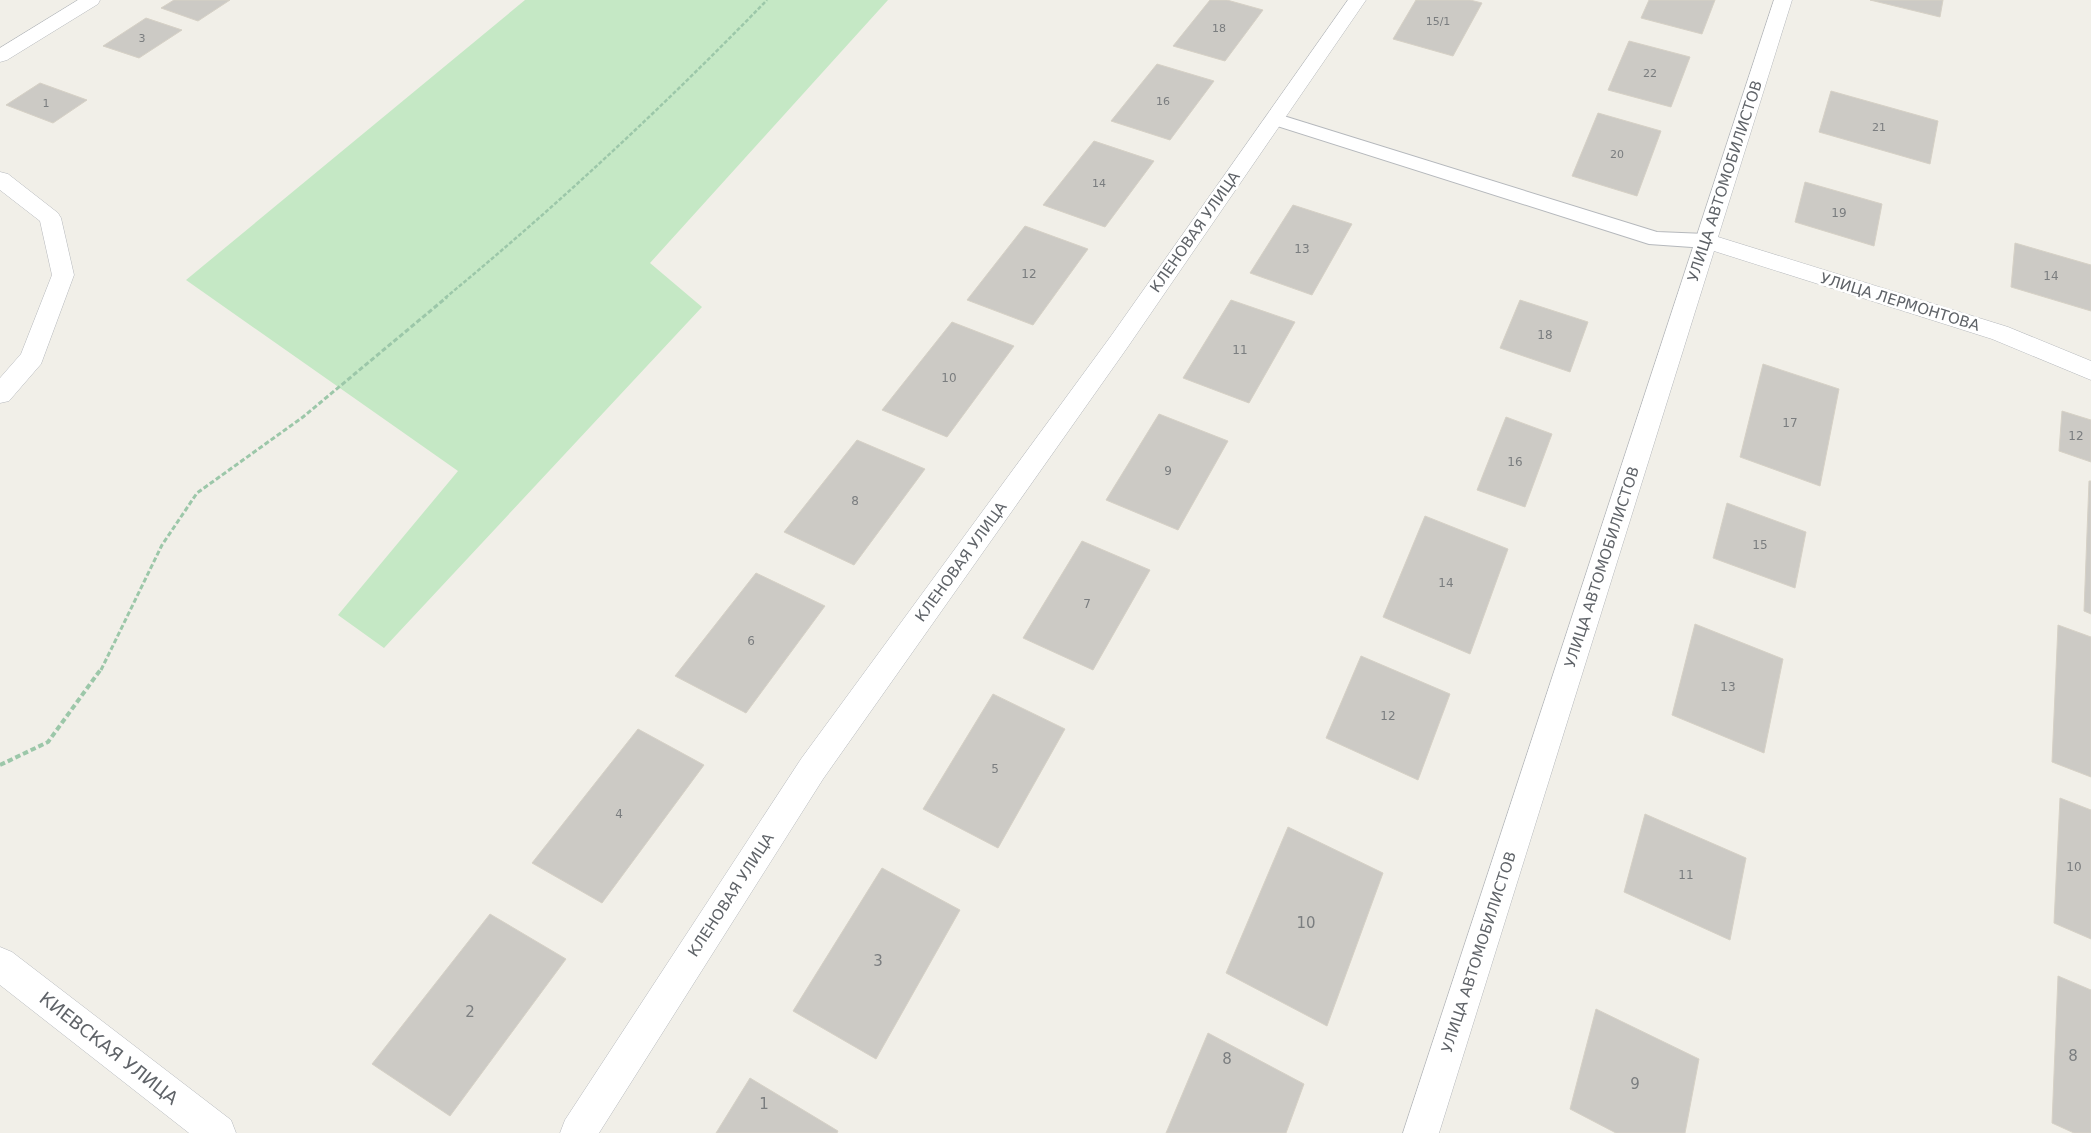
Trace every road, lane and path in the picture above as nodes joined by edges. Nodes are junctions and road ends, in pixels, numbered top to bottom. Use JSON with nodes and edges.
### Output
{"nodes":[{"id":1,"x":91,"y":0,"type":"edge"},
{"id":2,"x":767,"y":0,"type":"edge"},
{"id":3,"x":1357,"y":0,"type":"edge"},
{"id":4,"x":1783,"y":0,"type":"edge"},
{"id":5,"x":0,"y":56,"type":"edge"},
{"id":6,"x":1274,"y":120,"type":"junction"},
{"id":7,"x":0,"y":179,"type":"edge"},
{"id":8,"x":1706,"y":241,"type":"junction"},
{"id":9,"x":2091,"y":371,"type":"edge"},
{"id":10,"x":0,"y":394,"type":"edge"},
{"id":11,"x":0,"y":765,"type":"edge"},
{"id":12,"x":0,"y":964,"type":"edge"},
{"id":13,"x":218,"y":1133,"type":"edge"},
{"id":14,"x":578,"y":1133,"type":"edge"},
{"id":15,"x":1421,"y":1133,"type":"edge"}],
"edges":[{"from":1,"to":5,"type":"street"},
{"from":2,"to":11,"type":"path"},
{"from":3,"to":6,"type":"street","name":"КЛЕНОВАЯ УЛИЦА"},
{"from":4,"to":8,"type":"street","name":"УЛИЦА АВТОМОБИЛИСТОВ"},
{"from":6,"to":8,"type":"lane"},
{"from":6,"to":14,"type":"street","name":"КЛЕНОВАЯ УЛИЦА"},
{"from":7,"to":10,"type":"street"},
{"from":8,"to":9,"type":"street","name":"УЛИЦА ЛЕРМОНТОВА"},
{"from":8,"to":15,"type":"street","name":"УЛИЦА АВТОМОБИЛИСТОВ"},
{"from":12,"to":13,"type":"street","name":"КИЕВСКАЯ УЛИЦА"}]}
